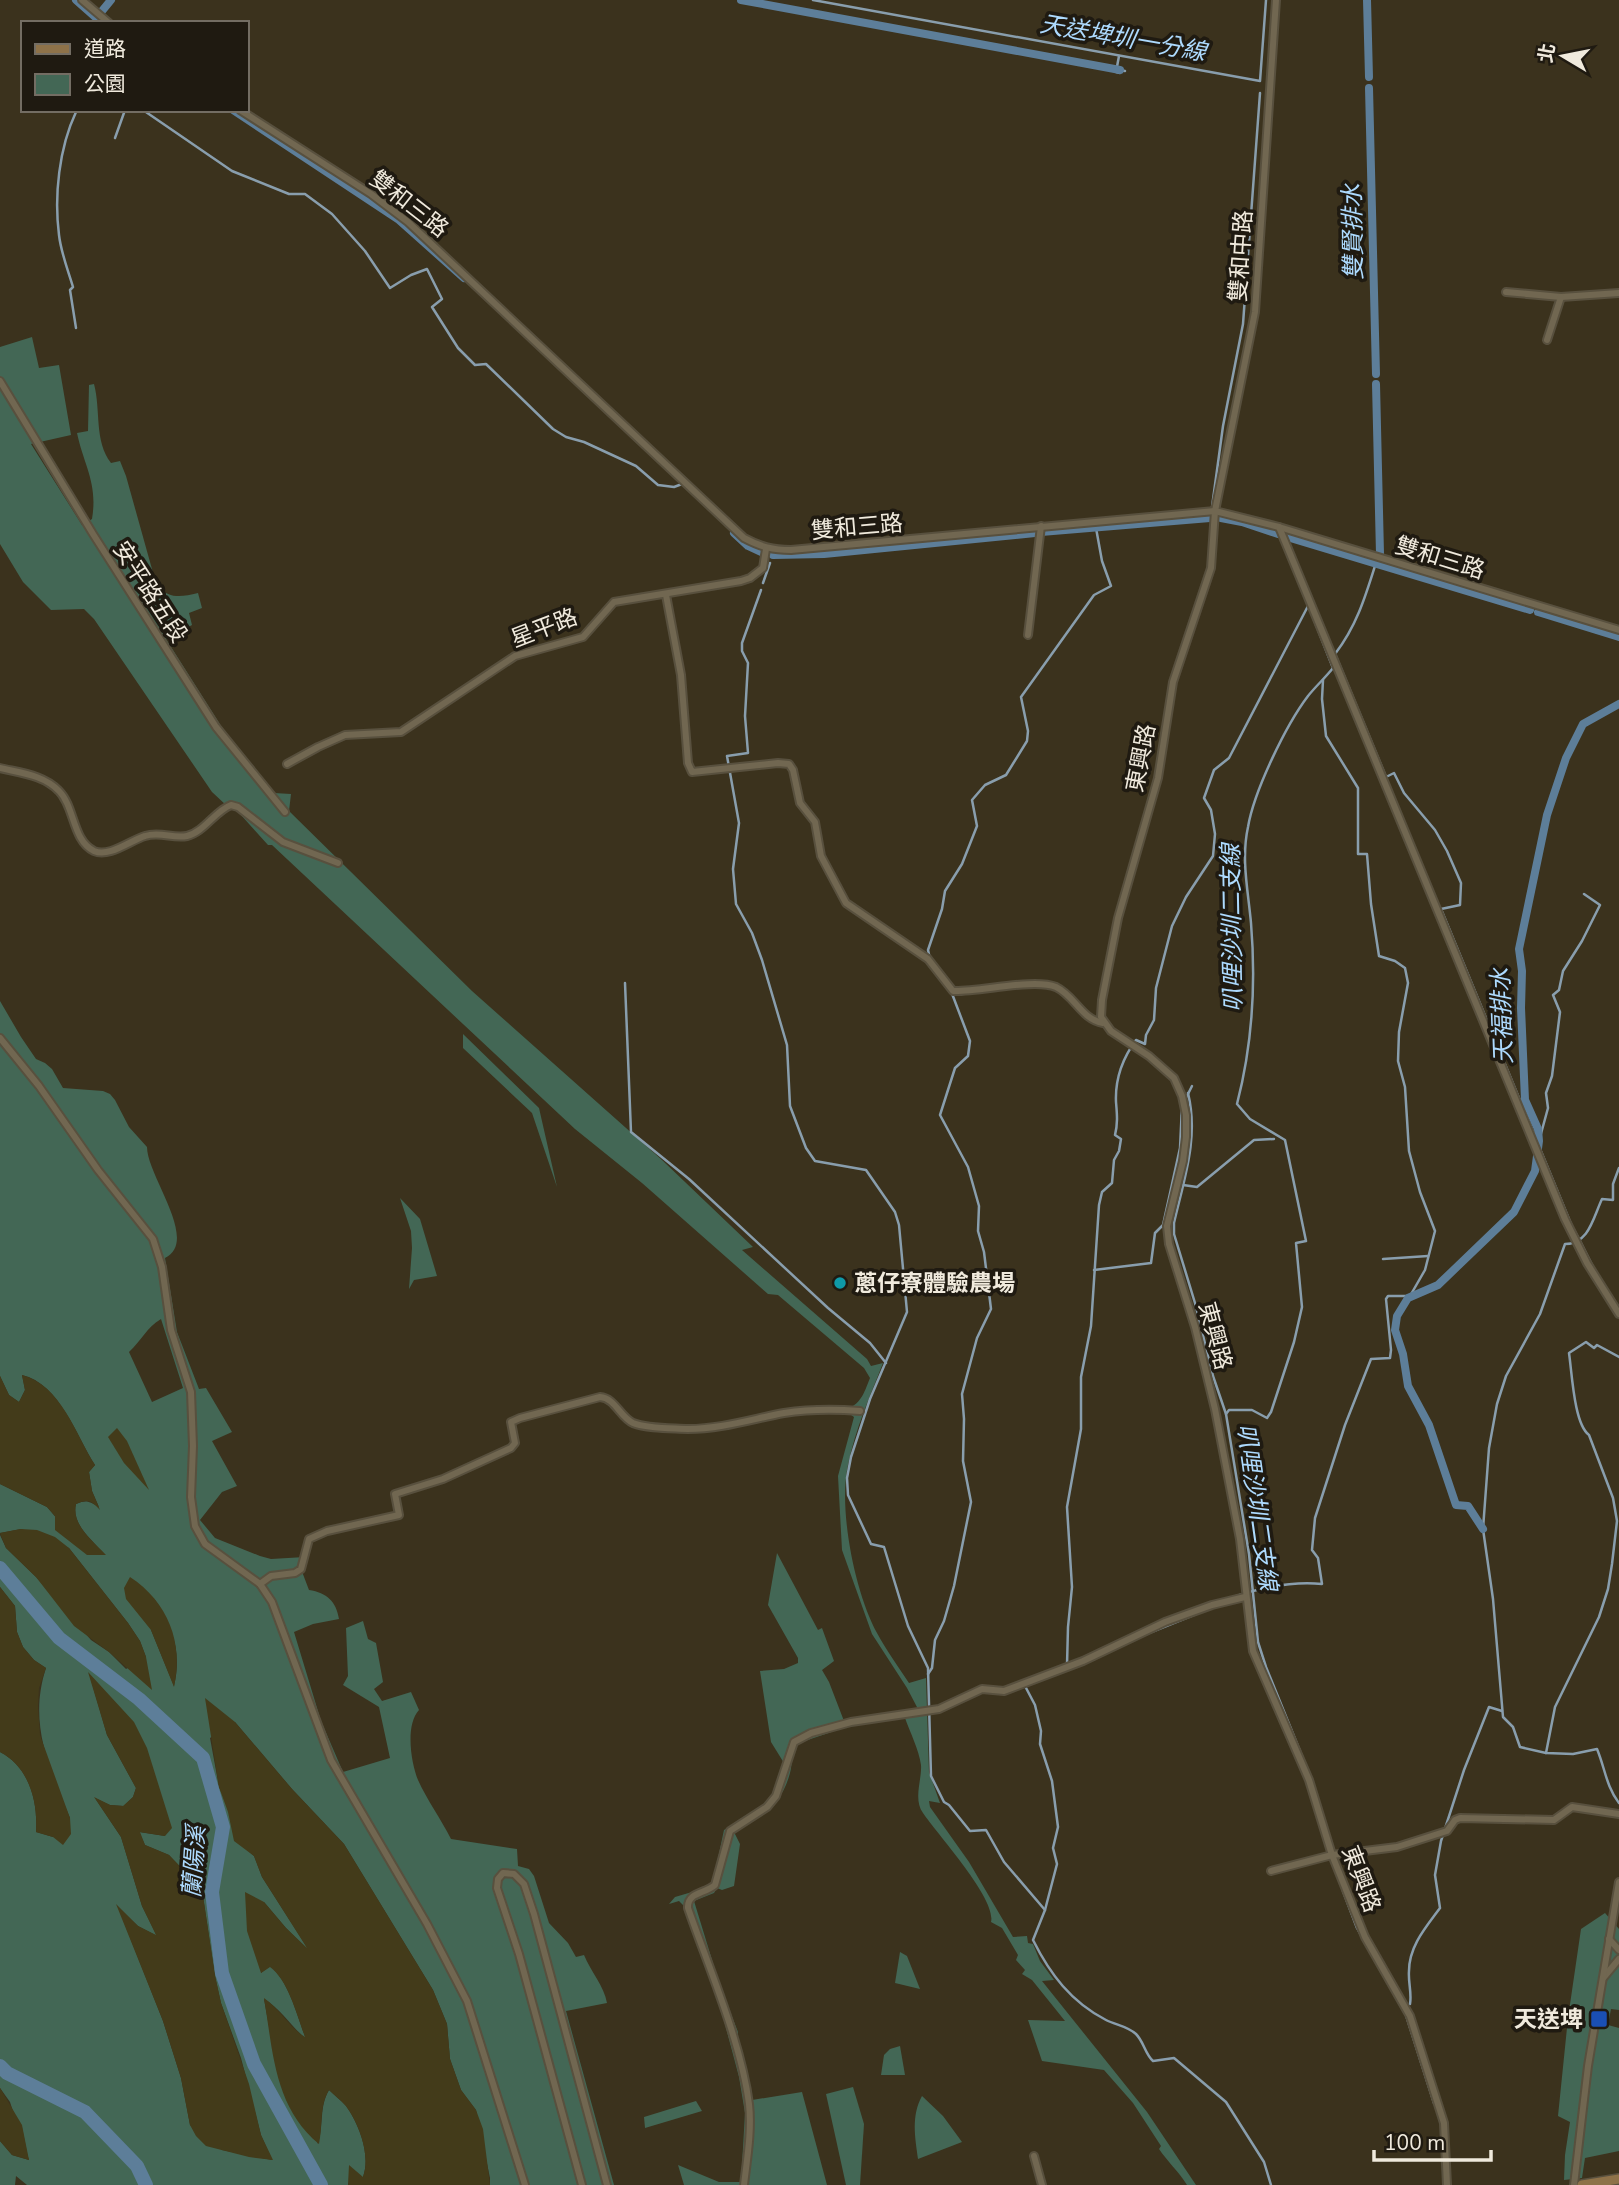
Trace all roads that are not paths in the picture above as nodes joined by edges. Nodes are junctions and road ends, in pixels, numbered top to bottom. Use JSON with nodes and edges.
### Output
{"nodes":[{"id":1,"x":82,"y":0,"type":"edge"},
{"id":2,"x":1276,"y":0,"type":"edge"},
{"id":3,"x":107,"y":21,"type":"edge"},
{"id":4,"x":243,"y":112,"type":"edge"},
{"id":5,"x":1506,"y":292,"type":"dead end"},
{"id":6,"x":1619,"y":293,"type":"edge"},
{"id":7,"x":1560,"y":297,"type":"junction"},
{"id":8,"x":1547,"y":340,"type":"dead end"},
{"id":9,"x":0,"y":381,"type":"edge"},
{"id":10,"x":1215,"y":517,"type":"junction"},
{"id":11,"x":1279,"y":527,"type":"junction"},
{"id":12,"x":1040,"y":532,"type":"junction"},
{"id":13,"x":766,"y":553,"type":"junction"},
{"id":14,"x":666,"y":595,"type":"junction"},
{"id":15,"x":1619,"y":630,"type":"edge"},
{"id":16,"x":1028,"y":635,"type":"dead end"},
{"id":17,"x":287,"y":764,"type":"dead end"},
{"id":18,"x":0,"y":768,"type":"edge"},
{"id":19,"x":285,"y":812,"type":"dead end"},
{"id":20,"x":338,"y":863,"type":"dead end"},
{"id":21,"x":1103,"y":1023,"type":"junction"},
{"id":22,"x":0,"y":1038,"type":"edge"},
{"id":23,"x":1619,"y":1314,"type":"edge"},
{"id":24,"x":860,"y":1411,"type":"dead end"},
{"id":25,"x":260,"y":1584,"type":"junction"},
{"id":26,"x":1245,"y":1597,"type":"junction"},
{"id":27,"x":1619,"y":1814,"type":"edge"},
{"id":28,"x":1332,"y":1855,"type":"junction"},
{"id":29,"x":1271,"y":1871,"type":"dead end"},
{"id":30,"x":1619,"y":1882,"type":"edge"},
{"id":31,"x":1609,"y":1940,"type":"junction"},
{"id":32,"x":1619,"y":1950,"type":"edge"},
{"id":33,"x":1619,"y":1959,"type":"edge"},
{"id":34,"x":1603,"y":1979,"type":"junction"},
{"id":35,"x":1034,"y":2156,"type":"dead end"},
{"id":36,"x":1619,"y":2179,"type":"edge"},
{"id":37,"x":524,"y":2185,"type":"edge"},
{"id":38,"x":582,"y":2185,"type":"edge"},
{"id":39,"x":607,"y":2185,"type":"edge"},
{"id":40,"x":744,"y":2185,"type":"edge"},
{"id":41,"x":1042,"y":2185,"type":"edge"},
{"id":42,"x":1447,"y":2185,"type":"edge"},
{"id":43,"x":1574,"y":2185,"type":"edge"},
{"id":44,"x":1582,"y":2185,"type":"edge"}],
"edges":[{"from":1,"to":3,"type":"street"},
{"from":2,"to":10,"type":"street","name":"雙和中路"},
{"from":4,"to":13,"type":"street","name":"雙和三路"},
{"from":5,"to":7,"type":"street"},
{"from":6,"to":7,"type":"street"},
{"from":7,"to":8,"type":"street"},
{"from":9,"to":19,"type":"street","name":"安平路五段"},
{"from":10,"to":11,"type":"street","name":"雙和三路"},
{"from":10,"to":12,"type":"street","name":"雙和三路"},
{"from":10,"to":21,"type":"street","name":"東興路"},
{"from":11,"to":15,"type":"street","name":"雙和三路"},
{"from":11,"to":23,"type":"street"},
{"from":12,"to":13,"type":"street","name":"雙和三路"},
{"from":12,"to":16,"type":"street"},
{"from":13,"to":14,"type":"street","name":"星平路"},
{"from":14,"to":17,"type":"street","name":"星平路"},
{"from":14,"to":21,"type":"street"},
{"from":18,"to":20,"type":"street"},
{"from":21,"to":26,"type":"street","name":"東興路"},
{"from":22,"to":25,"type":"street"},
{"from":24,"to":25,"type":"street"},
{"from":25,"to":37,"type":"street"},
{"from":26,"to":28,"type":"street","name":"東興路"},
{"from":26,"to":40,"type":"street"},
{"from":27,"to":28,"type":"street"},
{"from":28,"to":29,"type":"street"},
{"from":28,"to":42,"type":"street","name":"東興路"},
{"from":30,"to":31,"type":"street"},
{"from":31,"to":32,"type":"street"},
{"from":31,"to":34,"type":"street"},
{"from":33,"to":34,"type":"street"},
{"from":34,"to":43,"type":"street"},
{"from":35,"to":41,"type":"street"},
{"from":36,"to":44,"type":"street"},
{"from":38,"to":39,"type":"street"}]}
